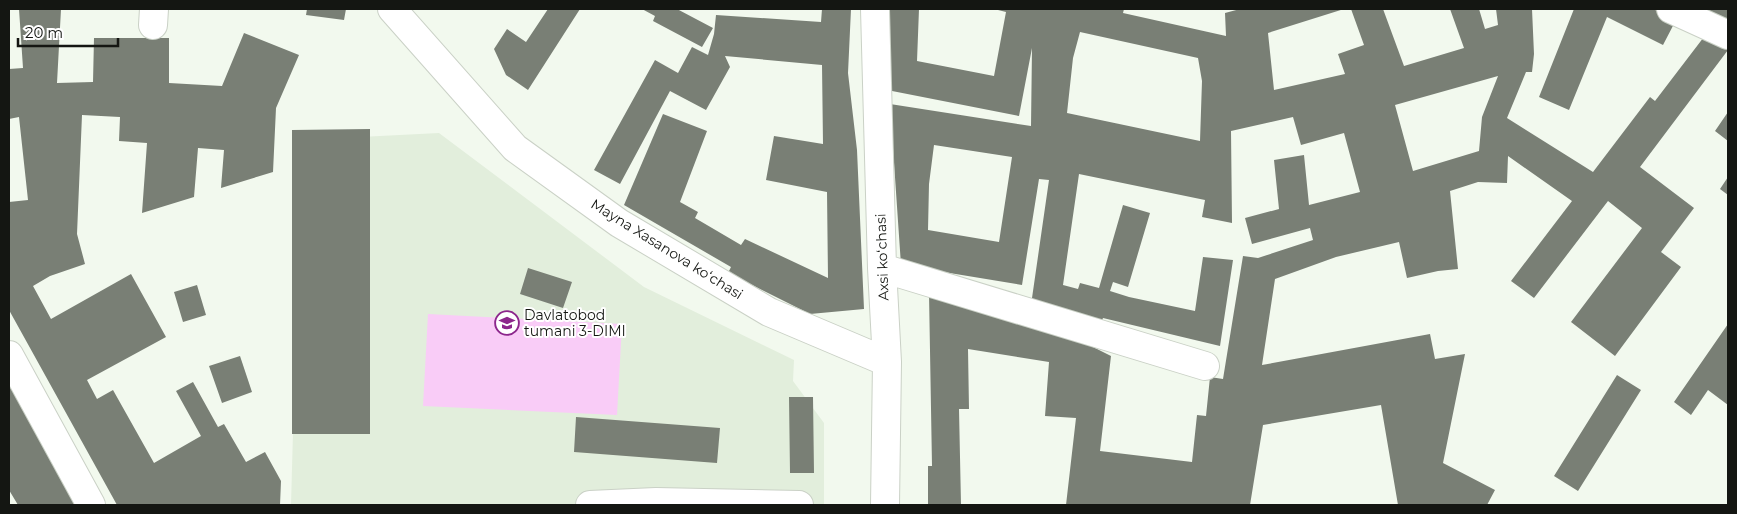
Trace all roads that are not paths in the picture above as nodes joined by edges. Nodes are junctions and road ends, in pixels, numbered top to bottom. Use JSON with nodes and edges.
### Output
{"nodes":[{"id":1,"x":392,"y":9,"type":"edge"},
{"id":2,"x":876,"y":9,"type":"edge"},
{"id":3,"x":1670,"y":9,"type":"edge"},
{"id":4,"x":1728,"y":35,"type":"edge"},
{"id":5,"x":882,"y":268,"type":"junction"},
{"id":6,"x":9,"y":354,"type":"edge"},
{"id":7,"x":887,"y":362,"type":"junction"},
{"id":8,"x":1205,"y":366,"type":"dead end"},
{"id":9,"x":91,"y":505,"type":"edge"},
{"id":10,"x":590,"y":505,"type":"edge"},
{"id":11,"x":799,"y":505,"type":"edge"},
{"id":12,"x":885,"y":505,"type":"edge"}],
"edges":[{"from":1,"to":7,"type":"street","name":"Mayna Xasanova koʻchasi"},
{"from":2,"to":5,"type":"street","name":"Axsi koʻchasi"},
{"from":3,"to":4,"type":"street"},
{"from":5,"to":7,"type":"street","name":"Axsi koʻchasi"},
{"from":5,"to":8,"type":"street"},
{"from":6,"to":9,"type":"street"},
{"from":7,"to":12,"type":"street","name":"Axsi koʻchasi"},
{"from":10,"to":11,"type":"street"}]}
